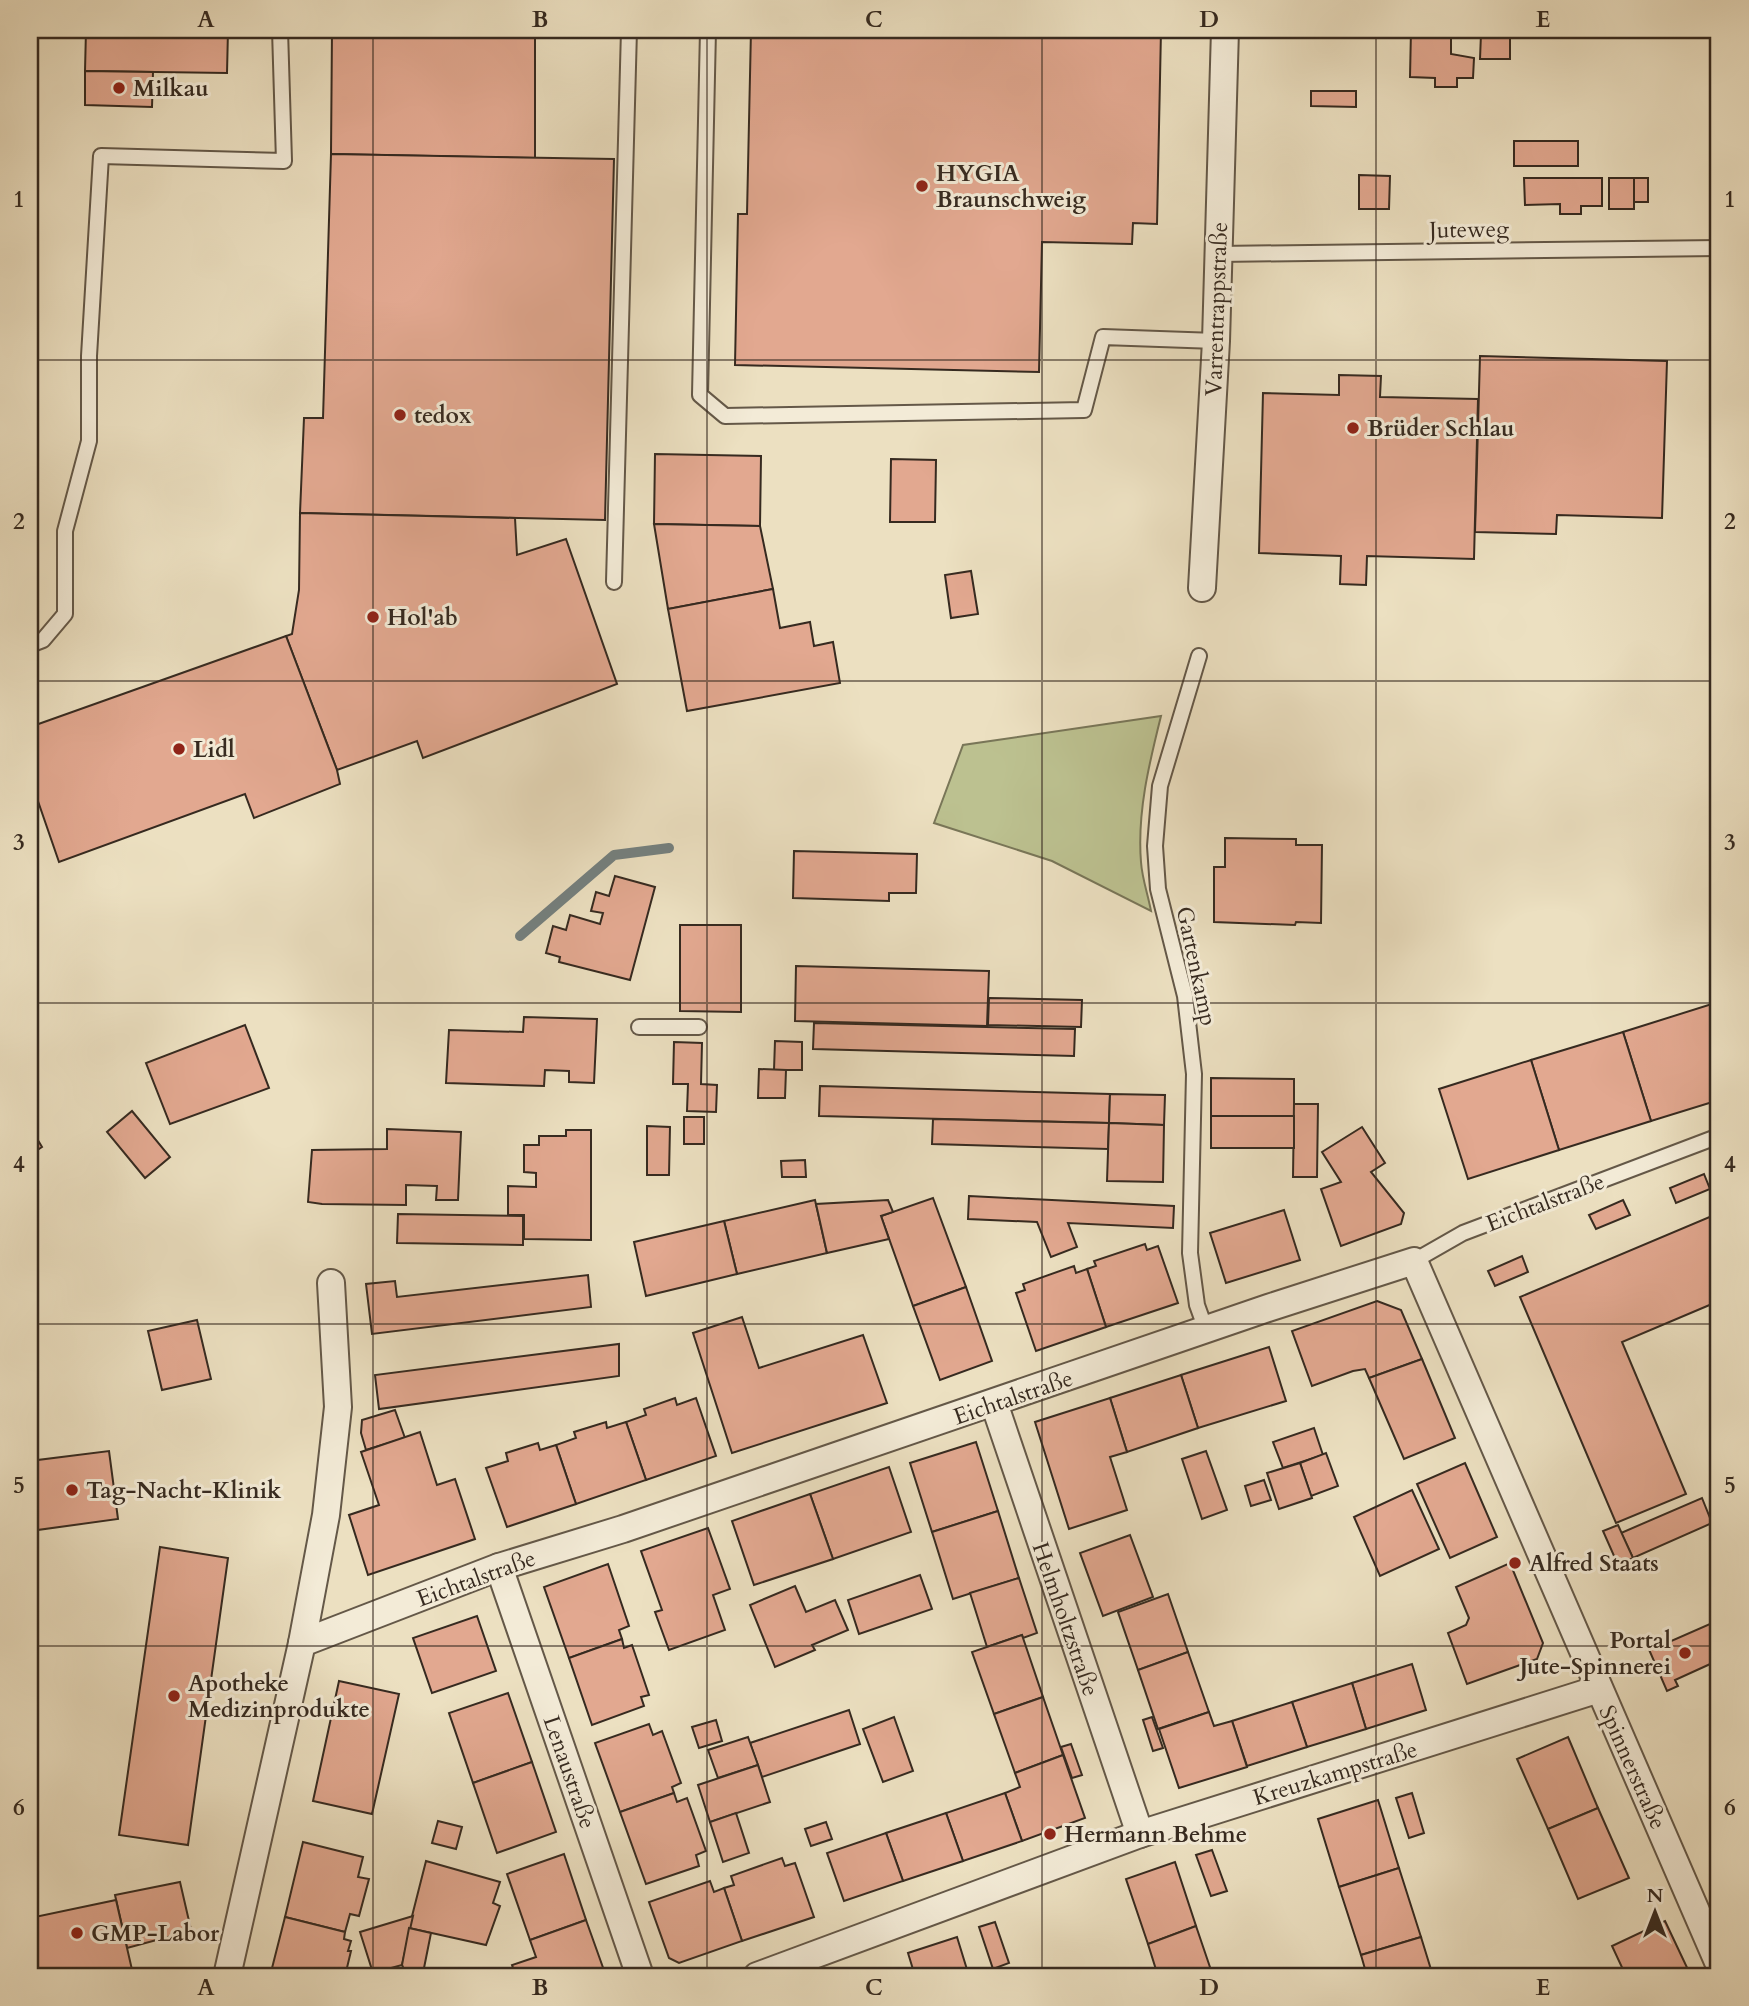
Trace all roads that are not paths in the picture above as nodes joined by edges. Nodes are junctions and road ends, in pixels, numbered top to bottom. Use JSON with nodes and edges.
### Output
{"nodes":[{"id":1,"x":279,"y":30,"type":"edge"},
{"id":2,"x":629,"y":30,"type":"edge"},
{"id":3,"x":708,"y":30,"type":"edge"},
{"id":4,"x":1225,"y":30,"type":"edge"},
{"id":5,"x":1719,"y":248,"type":"edge"},
{"id":6,"x":1219,"y":254,"type":"junction"},
{"id":7,"x":1216,"y":341,"type":"junction"},
{"id":8,"x":614,"y":583,"type":"dead end"},
{"id":9,"x":1202,"y":588,"type":"dead end"},
{"id":10,"x":30,"y":645,"type":"edge"},
{"id":11,"x":1199,"y":656,"type":"dead end"},
{"id":12,"x":639,"y":1027,"type":"dead end"},
{"id":13,"x":699,"y":1027,"type":"dead end"},
{"id":14,"x":1719,"y":1136,"type":"edge"},
{"id":15,"x":1414,"y":1261,"type":"junction"},
{"id":16,"x":331,"y":1283,"type":"dead end"},
{"id":17,"x":1206,"y":1330,"type":"junction"},
{"id":18,"x":994,"y":1404,"type":"junction"},
{"id":19,"x":499,"y":1567,"type":"junction"},
{"id":20,"x":302,"y":1643,"type":"junction"},
{"id":21,"x":1599,"y":1689,"type":"junction"},
{"id":22,"x":1140,"y":1834,"type":"junction"},
{"id":23,"x":1719,"y":1964,"type":"edge"},
{"id":24,"x":227,"y":1976,"type":"edge"},
{"id":25,"x":640,"y":1976,"type":"edge"},
{"id":26,"x":757,"y":1976,"type":"edge"}],
"edges":[{"from":1,"to":10,"type":"lane"},
{"from":2,"to":8,"type":"lane"},
{"from":3,"to":7,"type":"lane"},
{"from":4,"to":6,"type":"street","name":"Varrentrappstraße"},
{"from":5,"to":6,"type":"lane","name":"Juteweg"},
{"from":6,"to":7,"type":"street","name":"Varrentrappstraße"},
{"from":7,"to":9,"type":"street","name":"Varrentrappstraße"},
{"from":11,"to":17,"type":"lane","name":"Gartenkamp"},
{"from":12,"to":13,"type":"lane"},
{"from":14,"to":15,"type":"lane","name":"Eichtalstraße"},
{"from":15,"to":17,"type":"street","name":"Eichtalstraße"},
{"from":15,"to":21,"type":"street","name":"Spinnerstraße"},
{"from":16,"to":20,"type":"street"},
{"from":17,"to":18,"type":"street","name":"Eichtalstraße"},
{"from":18,"to":19,"type":"street","name":"Eichtalstraße"},
{"from":18,"to":22,"type":"street","name":"Helmholtzstraße"},
{"from":19,"to":20,"type":"street","name":"Eichtalstraße"},
{"from":19,"to":25,"type":"street","name":"Lenaustraße"},
{"from":20,"to":24,"type":"street"},
{"from":21,"to":22,"type":"street","name":"Kreuzkampstraße"},
{"from":21,"to":23,"type":"street","name":"Spinnerstraße"},
{"from":22,"to":26,"type":"street","name":"Kreuzkampstraße"}]}
